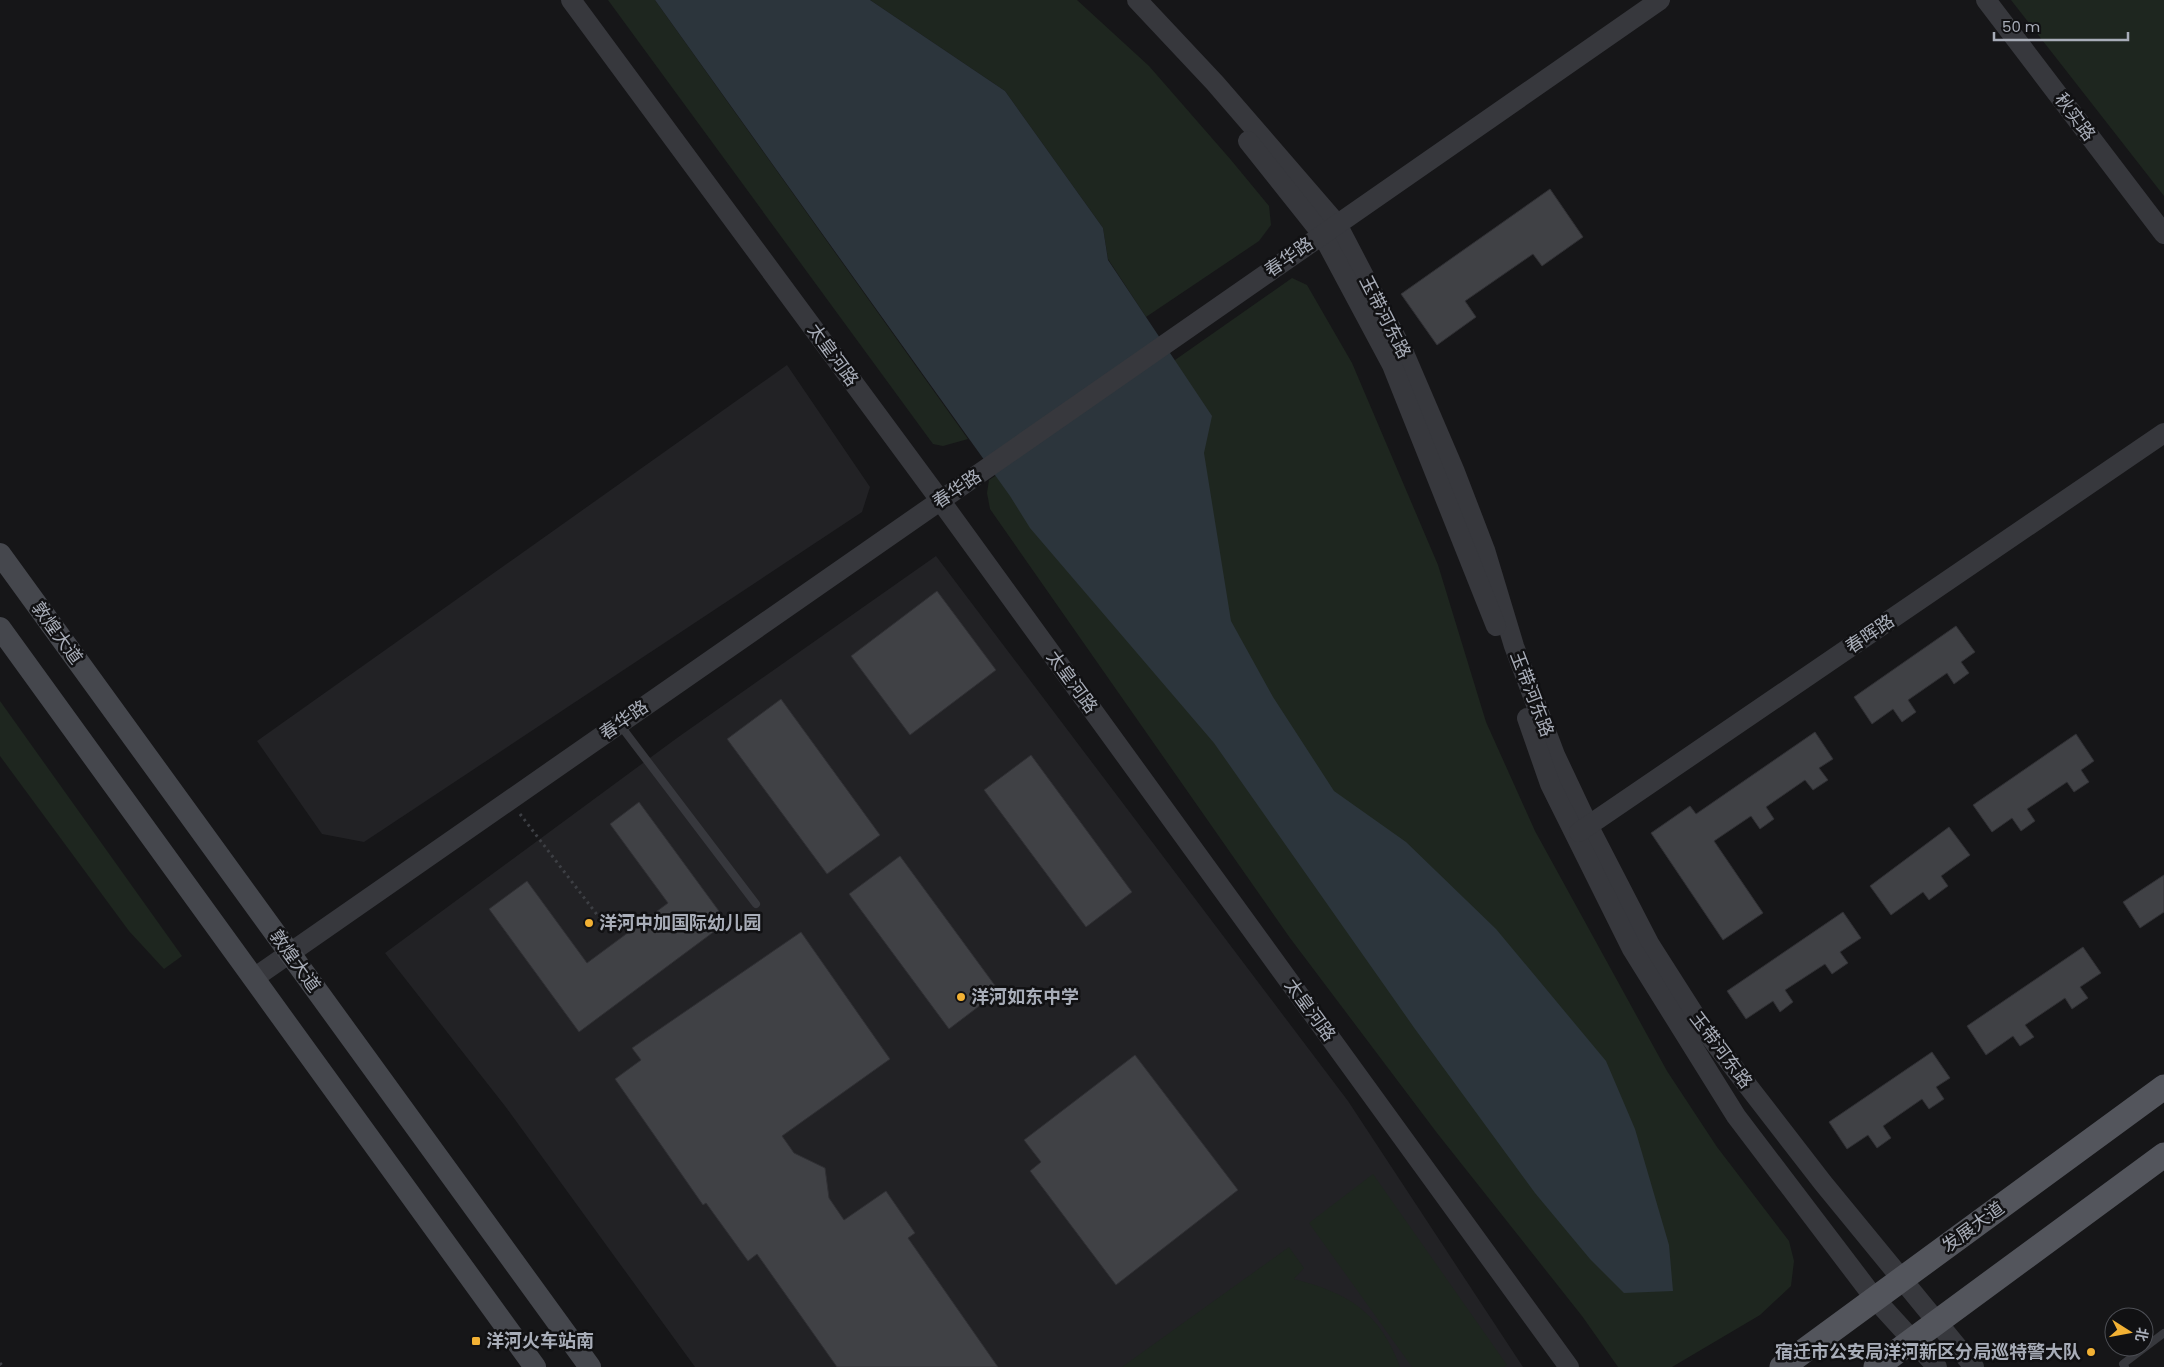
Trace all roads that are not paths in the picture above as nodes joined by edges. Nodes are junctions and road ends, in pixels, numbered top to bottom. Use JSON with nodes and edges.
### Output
{"nodes":[{"id":1,"x":571,"y":0,"type":"edge"},
{"id":2,"x":1122,"y":0,"type":"edge"},
{"id":3,"x":1137,"y":0,"type":"edge"},
{"id":4,"x":1660,"y":0,"type":"edge"},
{"id":5,"x":1986,"y":0,"type":"edge"},
{"id":6,"x":1330,"y":229,"type":"junction"},
{"id":7,"x":2164,"y":234,"type":"edge"},
{"id":8,"x":2164,"y":433,"type":"edge"},
{"id":9,"x":940,"y":500,"type":"junction"},
{"id":10,"x":0,"y":554,"type":"edge"},
{"id":11,"x":0,"y":628,"type":"edge"},
{"id":12,"x":618,"y":723,"type":"junction"},
{"id":13,"x":1582,"y":830,"type":"junction"},
{"id":14,"x":756,"y":904,"type":"dead end"},
{"id":15,"x":289,"y":952,"type":"junction"},
{"id":16,"x":254,"y":978,"type":"junction"},
{"id":17,"x":2164,"y":1087,"type":"edge"},
{"id":18,"x":2164,"y":1155,"type":"edge"},
{"id":19,"x":1902,"y":1279,"type":"junction"},
{"id":20,"x":1875,"y":1299,"type":"junction"},
{"id":21,"x":1937,"y":1322,"type":"junction"},
{"id":22,"x":2164,"y":1333,"type":"edge"},
{"id":23,"x":1911,"y":1341,"type":"junction"},
{"id":24,"x":535,"y":1367,"type":"edge"},
{"id":25,"x":590,"y":1367,"type":"edge"},
{"id":26,"x":1570,"y":1367,"type":"edge"},
{"id":27,"x":1782,"y":1367,"type":"edge"},
{"id":28,"x":1876,"y":1367,"type":"edge"},
{"id":29,"x":1937,"y":1367,"type":"edge"},
{"id":30,"x":1974,"y":1367,"type":"edge"},
{"id":31,"x":2125,"y":1367,"type":"edge"}],
"edges":[{"from":1,"to":9,"type":"street","name":"太皇河路"},
{"from":2,"to":6,"type":"street","name":"玉带河东路"},
{"from":3,"to":6,"type":"street","name":"玉带河东路"},
{"from":4,"to":6,"type":"street","name":"春华路"},
{"from":5,"to":7,"type":"street","name":"秋实路"},
{"from":6,"to":9,"type":"street","name":"春华路"},
{"from":6,"to":13,"type":"street","name":"玉带河东路"},
{"from":8,"to":13,"type":"street","name":"春晖路"},
{"from":9,"to":12,"type":"street","name":"春华路"},
{"from":9,"to":26,"type":"street","name":"太皇河路"},
{"from":10,"to":15,"type":"main road","name":"敦煌大道"},
{"from":11,"to":16,"type":"main road"},
{"from":12,"to":14,"type":"lane"},
{"from":12,"to":15,"type":"street","name":"春华路"},
{"from":13,"to":19,"type":"street","name":"玉带河东路"},
{"from":13,"to":20,"type":"street","name":"玉带河东路"},
{"from":15,"to":16,"type":"street","name":"春华路"},
{"from":15,"to":25,"type":"main road","name":"敦煌大道"},
{"from":16,"to":24,"type":"main road"},
{"from":17,"to":19,"type":"main road","name":"发展大道"},
{"from":18,"to":21,"type":"main road"},
{"from":19,"to":20,"type":"main road","name":"发展大道"},
{"from":19,"to":21,"type":"street","name":"玉带河东路"},
{"from":20,"to":23,"type":"street","name":"玉带河东路"},
{"from":20,"to":27,"type":"main road","name":"发展大道"},
{"from":21,"to":23,"type":"main road"},
{"from":21,"to":30,"type":"street","name":"玉带河东路"},
{"from":22,"to":31,"type":"lane"},
{"from":23,"to":28,"type":"main road"},
{"from":23,"to":29,"type":"street","name":"玉带河东路"}]}
